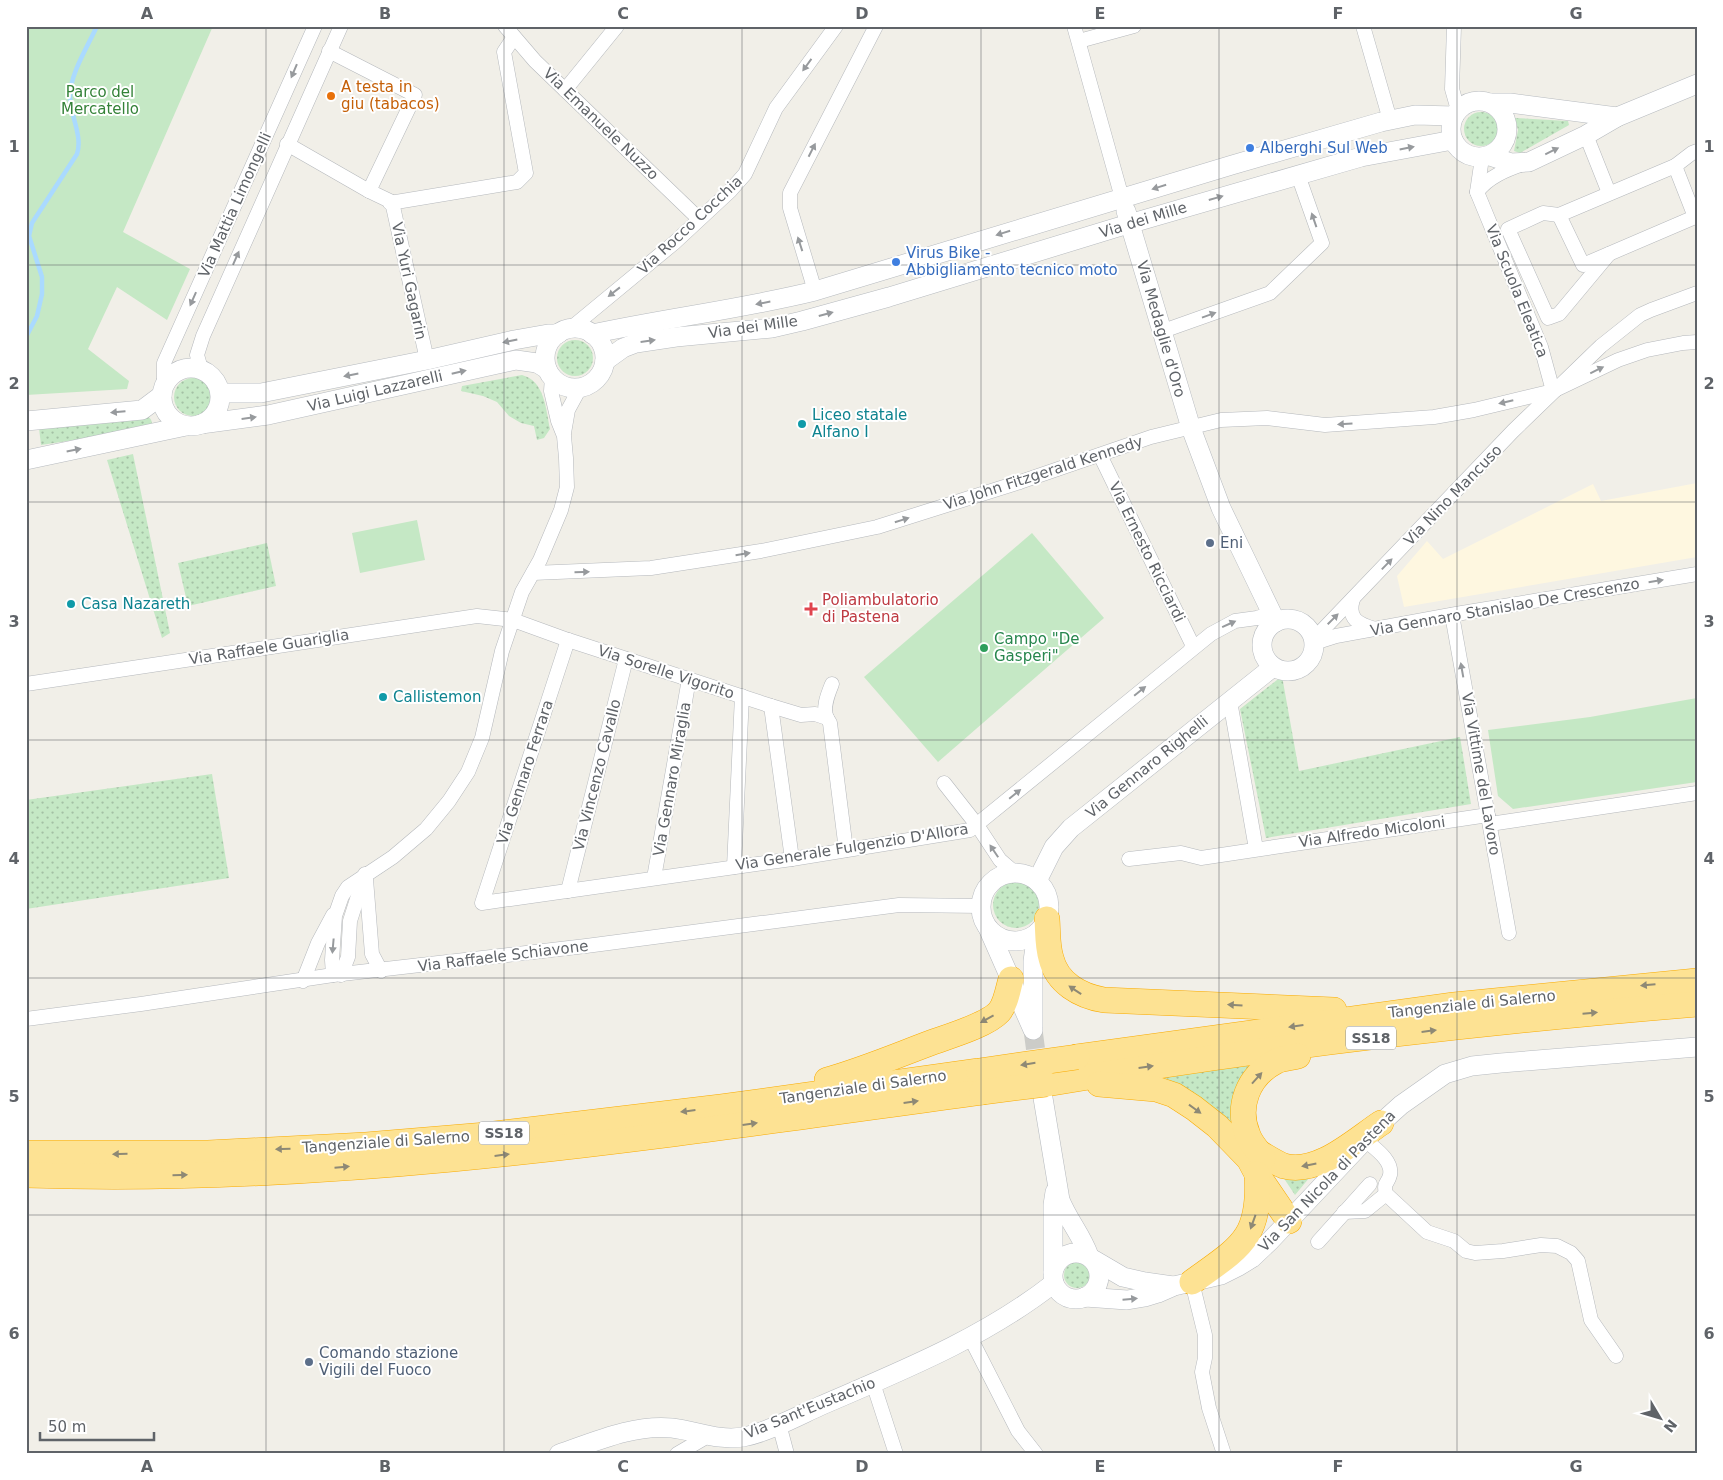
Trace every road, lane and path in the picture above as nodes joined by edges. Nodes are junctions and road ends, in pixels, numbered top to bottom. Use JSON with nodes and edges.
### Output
{"nodes":[{"id":1,"x":301,"y":26,"type":"edge"},
{"id":2,"x":315,"y":26,"type":"edge"},
{"id":3,"x":341,"y":26,"type":"edge"},
{"id":4,"x":617,"y":26,"type":"edge"},
{"id":5,"x":836,"y":26,"type":"edge"},
{"id":6,"x":876,"y":26,"type":"edge"},
{"id":7,"x":1074,"y":26,"type":"edge"},
{"id":8,"x":1134,"y":26,"type":"edge"},
{"id":9,"x":1363,"y":26,"type":"edge"},
{"id":10,"x":1454,"y":26,"type":"edge"},
{"id":11,"x":510,"y":31,"type":"edge"},
{"id":12,"x":1078,"y":41,"type":"junction"},
{"id":13,"x":306,"y":43,"type":"junction"},
{"id":14,"x":329,"y":51,"type":"junction"},
{"id":15,"x":1697,"y":84,"type":"edge"},
{"id":16,"x":565,"y":90,"type":"junction"},
{"id":17,"x":1491,"y":103,"type":"junction"},
{"id":18,"x":1456,"y":113,"type":"junction"},
{"id":19,"x":1617,"y":117,"type":"junction"},
{"id":20,"x":1390,"y":120,"type":"junction"},
{"id":21,"x":1586,"y":135,"type":"junction"},
{"id":22,"x":1453,"y":140,"type":"junction"},
{"id":23,"x":287,"y":144,"type":"junction"},
{"id":24,"x":1697,"y":151,"type":"edge"},
{"id":25,"x":1486,"y":157,"type":"junction"},
{"id":26,"x":1529,"y":162,"type":"junction"},
{"id":27,"x":1675,"y":166,"type":"junction"},
{"id":28,"x":1298,"y":175,"type":"junction"},
{"id":29,"x":369,"y":191,"type":"junction"},
{"id":30,"x":1477,"y":192,"type":"junction"},
{"id":31,"x":1609,"y":194,"type":"junction"},
{"id":32,"x":1122,"y":198,"type":"junction"},
{"id":33,"x":1693,"y":200,"type":"edge"},
{"id":34,"x":391,"y":202,"type":"junction"},
{"id":35,"x":1559,"y":215,"type":"junction"},
{"id":36,"x":699,"y":220,"type":"junction"},
{"id":37,"x":1130,"y":223,"type":"junction"},
{"id":38,"x":1611,"y":253,"type":"junction"},
{"id":39,"x":815,"y":290,"type":"junction"},
{"id":40,"x":1697,"y":293,"type":"edge"},
{"id":41,"x":1163,"y":331,"type":"junction"},
{"id":42,"x":564,"y":332,"type":"junction"},
{"id":43,"x":592,"y":334,"type":"junction"},
{"id":44,"x":1697,"y":342,"type":"edge"},
{"id":45,"x":426,"y":360,"type":"junction"},
{"id":46,"x":605,"y":361,"type":"junction"},
{"id":47,"x":201,"y":369,"type":"junction"},
{"id":48,"x":550,"y":373,"type":"junction"},
{"id":49,"x":580,"y":388,"type":"junction"},
{"id":50,"x":163,"y":390,"type":"junction"},
{"id":51,"x":1553,"y":391,"type":"junction"},
{"id":52,"x":220,"y":393,"type":"junction"},
{"id":53,"x":26,"y":420,"type":"edge"},
{"id":54,"x":194,"y":425,"type":"junction"},
{"id":55,"x":1191,"y":428,"type":"junction"},
{"id":56,"x":564,"y":436,"type":"junction"},
{"id":57,"x":1100,"y":455,"type":"junction"},
{"id":58,"x":26,"y":460,"type":"edge"},
{"id":59,"x":533,"y":573,"type":"junction"},
{"id":60,"x":1697,"y":574,"type":"edge"},
{"id":61,"x":1353,"y":599,"type":"junction"},
{"id":62,"x":1452,"y":615,"type":"junction"},
{"id":63,"x":1274,"y":618,"type":"junction"},
{"id":64,"x":512,"y":620,"type":"junction"},
{"id":65,"x":1376,"y":629,"type":"junction"},
{"id":66,"x":568,"y":640,"type":"junction"},
{"id":67,"x":1314,"y":641,"type":"junction"},
{"id":68,"x":1191,"y":649,"type":"junction"},
{"id":69,"x":626,"y":659,"type":"junction"},
{"id":70,"x":1272,"y":666,"type":"junction"},
{"id":71,"x":689,"y":679,"type":"junction"},
{"id":72,"x":26,"y":684,"type":"edge"},
{"id":73,"x":832,"y":684,"type":"dead end"},
{"id":74,"x":742,"y":696,"type":"junction"},
{"id":75,"x":1230,"y":701,"type":"junction"},
{"id":76,"x":771,"y":706,"type":"junction"},
{"id":77,"x":824,"y":716,"type":"junction"},
{"id":78,"x":944,"y":782,"type":"dead end"},
{"id":79,"x":1697,"y":793,"type":"edge"},
{"id":80,"x":1489,"y":820,"type":"junction"},
{"id":81,"x":977,"y":825,"type":"junction"},
{"id":82,"x":1256,"y":849,"type":"junction"},
{"id":83,"x":846,"y":850,"type":"junction"},
{"id":84,"x":792,"y":859,"type":"junction"},
{"id":85,"x":1129,"y":859,"type":"dead end"},
{"id":86,"x":734,"y":867,"type":"junction"},
{"id":87,"x":1015,"y":873,"type":"junction"},
{"id":88,"x":365,"y":874,"type":"junction"},
{"id":89,"x":654,"y":878,"type":"junction"},
{"id":90,"x":1037,"y":881,"type":"junction"},
{"id":91,"x":568,"y":891,"type":"junction"},
{"id":92,"x":342,"y":896,"type":"junction"},
{"id":93,"x":482,"y":903,"type":"joint"},
{"id":94,"x":982,"y":906,"type":"junction"},
{"id":95,"x":1042,"y":926,"type":"junction"},
{"id":96,"x":988,"y":927,"type":"junction"},
{"id":97,"x":1509,"y":934,"type":"dead end"},
{"id":98,"x":380,"y":971,"type":"junction"},
{"id":99,"x":337,"y":975,"type":"junction"},
{"id":100,"x":1011,"y":979,"type":"junction"},
{"id":101,"x":303,"y":981,"type":"junction"},
{"id":102,"x":1697,"y":981,"type":"edge"},
{"id":103,"x":1697,"y":1004,"type":"edge"},
{"id":104,"x":1371,"y":1016,"type":"junction"},
{"id":105,"x":26,"y":1018,"type":"edge"},
{"id":106,"x":1391,"y":1035,"type":"junction"},
{"id":107,"x":1697,"y":1047,"type":"edge"},
{"id":108,"x":980,"y":1082,"type":"junction"},
{"id":109,"x":1045,"y":1091,"type":"junction"},
{"id":110,"x":721,"y":1106,"type":"junction"},
{"id":111,"x":1373,"y":1131,"type":"junction"},
{"id":112,"x":26,"y":1153,"type":"edge"},
{"id":113,"x":1258,"y":1164,"type":"junction"},
{"id":114,"x":26,"y":1175,"type":"edge"},
{"id":115,"x":1057,"y":1184,"type":"junction"},
{"id":116,"x":1370,"y":1184,"type":"dead end"},
{"id":117,"x":1386,"y":1194,"type":"junction"},
{"id":118,"x":1344,"y":1212,"type":"junction"},
{"id":119,"x":1294,"y":1217,"type":"junction"},
{"id":120,"x":1318,"y":1242,"type":"dead end"},
{"id":121,"x":1091,"y":1258,"type":"junction"},
{"id":122,"x":1053,"y":1280,"type":"junction"},
{"id":123,"x":1183,"y":1284,"type":"junction"},
{"id":124,"x":1077,"y":1298,"type":"junction"},
{"id":125,"x":1019,"y":1309,"type":"junction"},
{"id":126,"x":970,"y":1337,"type":"junction"},
{"id":127,"x":1616,"y":1356,"type":"dead end"},
{"id":128,"x":873,"y":1383,"type":"junction"},
{"id":129,"x":779,"y":1424,"type":"junction"},
{"id":130,"x":708,"y":1436,"type":"junction"},
{"id":131,"x":559,"y":1454,"type":"edge"},
{"id":132,"x":678,"y":1454,"type":"edge"},
{"id":133,"x":787,"y":1454,"type":"edge"},
{"id":134,"x":896,"y":1454,"type":"edge"},
{"id":135,"x":1036,"y":1454,"type":"edge"},
{"id":136,"x":1224,"y":1454,"type":"edge"}],
"edges":[{"from":1,"to":13,"type":"street"},
{"from":2,"to":13,"type":"street","name":"Via Mattia Limongelli"},
{"from":3,"to":14,"type":"street","name":"Via Mattia Limongelli"},
{"from":4,"to":16,"type":"street"},
{"from":5,"to":36,"type":"street","name":"Via Rocco Cocchia","one_way":true},
{"from":39,"to":6,"type":"street","one_way":true},
{"from":7,"to":12,"type":"street","name":"Via Medaglie d'Oro"},
{"from":8,"to":12,"type":"street"},
{"from":9,"to":20,"type":"street"},
{"from":10,"to":18,"type":"street"},
{"from":11,"to":16,"type":"street","name":"Via Emanuele Nuzzo"},
{"from":11,"to":34,"type":"street"},
{"from":12,"to":32,"type":"street","name":"Via Medaglie d'Oro"},
{"from":13,"to":50,"type":"street","name":"Via Mattia Limongelli","one_way":true},
{"from":14,"to":23,"type":"street","name":"Via Mattia Limongelli"},
{"from":14,"to":29,"type":"street"},
{"from":15,"to":19,"type":"street"},
{"from":16,"to":36,"type":"street","name":"Via Emanuele Nuzzo"},
{"from":17,"to":18,"type":"street"},
{"from":17,"to":19,"type":"street"},
{"from":17,"to":25,"type":"street"},
{"from":18,"to":20,"type":"street","name":"Via dei Mille"},
{"from":18,"to":22,"type":"street"},
{"from":19,"to":21,"type":"street"},
{"from":20,"to":32,"type":"street","name":"Via dei Mille","one_way":true},
{"from":26,"to":21,"type":"street","one_way":true},
{"from":21,"to":31,"type":"street"},
{"from":22,"to":25,"type":"street"},
{"from":28,"to":22,"type":"street","name":"Via dei Mille","one_way":true},
{"from":23,"to":29,"type":"street"},
{"from":47,"to":23,"type":"street","name":"Via Mattia Limongelli","one_way":true},
{"from":24,"to":27,"type":"street"},
{"from":25,"to":26,"type":"street"},
{"from":25,"to":30,"type":"street"},
{"from":26,"to":30,"type":"street"},
{"from":27,"to":31,"type":"street"},
{"from":27,"to":33,"type":"street"},
{"from":37,"to":28,"type":"street","name":"Via dei Mille","one_way":true},
{"from":41,"to":28,"type":"street","one_way":true},
{"from":29,"to":34,"type":"street"},
{"from":30,"to":51,"type":"street","name":"Via Scuola Eleatica"},
{"from":31,"to":35,"type":"street"},
{"from":32,"to":37,"type":"street","name":"Via Medaglie d'Oro"},
{"from":32,"to":39,"type":"street","name":"Via dei Mille","one_way":true},
{"from":33,"to":38,"type":"street"},
{"from":34,"to":45,"type":"street","name":"Via Yuri Gagarin"},
{"from":35,"to":38,"type":"street"},
{"from":35,"to":38,"type":"street"},
{"from":36,"to":42,"type":"street","name":"Via Rocco Cocchia","one_way":true},
{"from":37,"to":41,"type":"street","name":"Via Medaglie d'Oro"},
{"from":46,"to":37,"type":"street","name":"Via dei Mille","one_way":true},
{"from":39,"to":43,"type":"street","name":"Via dei Mille","one_way":true},
{"from":40,"to":51,"type":"street","name":"Via Nino Mancuso"},
{"from":41,"to":55,"type":"street","name":"Via Medaglie d'Oro"},
{"from":42,"to":43,"type":"street"},
{"from":42,"to":45,"type":"street","name":"Via Luigi Lazzarelli","one_way":true},
{"from":42,"to":48,"type":"street"},
{"from":43,"to":46,"type":"street"},
{"from":51,"to":44,"type":"street","one_way":true},
{"from":45,"to":52,"type":"street","name":"Via Luigi Lazzarelli","one_way":true},
{"from":46,"to":49,"type":"street"},
{"from":47,"to":50,"type":"street"},
{"from":47,"to":52,"type":"street"},
{"from":48,"to":49,"type":"street"},
{"from":54,"to":48,"type":"street","name":"Via Luigi Lazzarelli","one_way":true},
{"from":48,"to":56,"type":"street"},
{"from":49,"to":56,"type":"street"},
{"from":50,"to":53,"type":"street","one_way":true},
{"from":50,"to":54,"type":"street"},
{"from":51,"to":55,"type":"street","name":"Via John Fitzgerald Kennedy","one_way":true},
{"from":61,"to":51,"type":"street","name":"Via Nino Mancuso","one_way":true},
{"from":52,"to":54,"type":"street"},
{"from":58,"to":54,"type":"street","name":"Via Luigi Lazzarelli","one_way":true},
{"from":55,"to":57,"type":"street","name":"Via John Fitzgerald Kennedy"},
{"from":55,"to":63,"type":"street","name":"Via Medaglie d'Oro"},
{"from":56,"to":59,"type":"street"},
{"from":59,"to":57,"type":"street","name":"Via John Fitzgerald Kennedy","one_way":true},
{"from":57,"to":68,"type":"street","name":"Via Ernesto Ricciardi"},
{"from":59,"to":64,"type":"street"},
{"from":62,"to":60,"type":"street","name":"Via Gennaro Stanislao De Crescenzo","one_way":true},
{"from":61,"to":65,"type":"street"},
{"from":67,"to":61,"type":"street","name":"Via Nino Mancuso","one_way":true},
{"from":62,"to":65,"type":"street","name":"Via Gennaro Stanislao De Crescenzo"},
{"from":80,"to":62,"type":"street","name":"Via Vittime del Lavoro","one_way":true},
{"from":63,"to":67,"type":"street"},
{"from":68,"to":63,"type":"street","name":"Via Generale Fulgenzio D'Allora","one_way":true},
{"from":63,"to":70,"type":"street"},
{"from":64,"to":66,"type":"street","name":"Via Sorelle Vigorito"},
{"from":64,"to":72,"type":"street","name":"Via Raffaele Guariglia"},
{"from":64,"to":88,"type":"street"},
{"from":65,"to":67,"type":"street","name":"Via Gennaro Stanislao De Crescenzo"},
{"from":66,"to":69,"type":"street","name":"Via Sorelle Vigorito"},
{"from":66,"to":93,"type":"street","name":"Via Gennaro Ferrara"},
{"from":67,"to":70,"type":"street"},
{"from":81,"to":68,"type":"street","name":"Via Generale Fulgenzio D'Allora","one_way":true},
{"from":69,"to":71,"type":"street","name":"Via Sorelle Vigorito"},
{"from":69,"to":91,"type":"street","name":"Via Vincenzo Cavallo"},
{"from":70,"to":75,"type":"street","name":"Via Gennaro Righelli"},
{"from":71,"to":74,"type":"street","name":"Via Sorelle Vigorito"},
{"from":71,"to":89,"type":"street","name":"Via Gennaro Miraglia"},
{"from":73,"to":77,"type":"street"},
{"from":74,"to":76,"type":"street","name":"Via Sorelle Vigorito"},
{"from":74,"to":86,"type":"street"},
{"from":75,"to":82,"type":"street"},
{"from":75,"to":90,"type":"street","name":"Via Gennaro Righelli"},
{"from":76,"to":77,"type":"street","name":"Via Sorelle Vigorito"},
{"from":76,"to":84,"type":"street"},
{"from":77,"to":83,"type":"street"},
{"from":78,"to":81,"type":"street"},
{"from":79,"to":80,"type":"street","name":"Via Alfredo Micoloni"},
{"from":80,"to":82,"type":"street","name":"Via Alfredo Micoloni"},
{"from":80,"to":97,"type":"street","name":"Via Vittime del Lavoro"},
{"from":81,"to":83,"type":"street","name":"Via Generale Fulgenzio D'Allora"},
{"from":87,"to":81,"type":"street","one_way":true},
{"from":82,"to":85,"type":"street","name":"Via Alfredo Micoloni"},
{"from":83,"to":84,"type":"street","name":"Via Generale Fulgenzio D'Allora"},
{"from":84,"to":86,"type":"street","name":"Via Generale Fulgenzio D'Allora"},
{"from":86,"to":89,"type":"street","name":"Via Generale Fulgenzio D'Allora"},
{"from":87,"to":90,"type":"street"},
{"from":87,"to":94,"type":"street"},
{"from":88,"to":92,"type":"street"},
{"from":88,"to":98,"type":"street"},
{"from":88,"to":99,"type":"street"},
{"from":89,"to":91,"type":"street","name":"Via Generale Fulgenzio D'Allora"},
{"from":90,"to":95,"type":"street"},
{"from":91,"to":93,"type":"street","name":"Via Generale Fulgenzio D'Allora"},
{"from":92,"to":99,"type":"street","one_way":true},
{"from":92,"to":101,"type":"street"},
{"from":94,"to":96,"type":"street"},
{"from":94,"to":98,"type":"street","name":"Via Raffaele Schiavone"},
{"from":95,"to":96,"type":"street"},
{"from":95,"to":100,"type":"street"},
{"from":104,"to":95,"type":"highway","one_way":true},
{"from":96,"to":100,"type":"street"},
{"from":98,"to":99,"type":"street","name":"Via Raffaele Schiavone"},
{"from":99,"to":101,"type":"street","name":"Via Raffaele Schiavone"},
{"from":100,"to":110,"type":"highway","one_way":true},
{"from":101,"to":105,"type":"street","name":"Via Raffaele Schiavone"},
{"from":102,"to":104,"type":"highway","name":"Tangenziale di Salerno","number":"SS18","one_way":true},
{"from":106,"to":103,"type":"highway","name":"Tangenziale di Salerno","number":"SS18","one_way":true},
{"from":104,"to":108,"type":"highway","name":"Tangenziale di Salerno","number":"SS18","one_way":true,"bridge":true},
{"from":109,"to":106,"type":"highway","name":"Tangenziale di Salerno","number":"SS18","one_way":true},
{"from":113,"to":106,"type":"highway","one_way":true},
{"from":107,"to":111,"type":"street","name":"Via San Nicola di Pastena"},
{"from":108,"to":109,"type":"highway","name":"Tangenziale di Salerno","number":"SS18","bridge":true},
{"from":108,"to":110,"type":"highway","name":"Tangenziale di Salerno","number":"SS18"},
{"from":114,"to":108,"type":"highway","name":"Tangenziale di Salerno","number":"SS18","one_way":true},
{"from":109,"to":113,"type":"highway","one_way":true},
{"from":109,"to":115,"type":"street"},
{"from":110,"to":112,"type":"highway","name":"Tangenziale di Salerno","number":"SS18","one_way":true},
{"from":111,"to":113,"type":"highway","one_way":true},
{"from":111,"to":117,"type":"street"},
{"from":111,"to":119,"type":"street","name":"Via San Nicola di Pastena"},
{"from":113,"to":119,"type":"highway"},
{"from":113,"to":123,"type":"highway","one_way":true},
{"from":115,"to":121,"type":"street"},
{"from":115,"to":122,"type":"street"},
{"from":116,"to":118,"type":"street"},
{"from":117,"to":118,"type":"street"},
{"from":117,"to":127,"type":"street"},
{"from":118,"to":120,"type":"street"},
{"from":119,"to":123,"type":"street","name":"Via San Nicola di Pastena"},
{"from":121,"to":122,"type":"street"},
{"from":121,"to":123,"type":"street","name":"Via San Nicola di Pastena"},
{"from":121,"to":124,"type":"street"},
{"from":122,"to":124,"type":"street"},
{"from":122,"to":125,"type":"street","name":"Via Sant'Eustachio"},
{"from":124,"to":123,"type":"street","name":"Via San Nicola di Pastena","one_way":true},
{"from":123,"to":136,"type":"street"},
{"from":124,"to":125,"type":"street","name":"Via Sant'Eustachio"},
{"from":125,"to":126,"type":"street","name":"Via Sant'Eustachio"},
{"from":126,"to":128,"type":"street","name":"Via Sant'Eustachio"},
{"from":126,"to":135,"type":"street"},
{"from":128,"to":129,"type":"street","name":"Via Sant'Eustachio"},
{"from":128,"to":134,"type":"street"},
{"from":129,"to":130,"type":"street","name":"Via Sant'Eustachio"},
{"from":129,"to":133,"type":"street"},
{"from":130,"to":131,"type":"street","name":"Via Sant'Eustachio"},
{"from":130,"to":132,"type":"street"}]}
